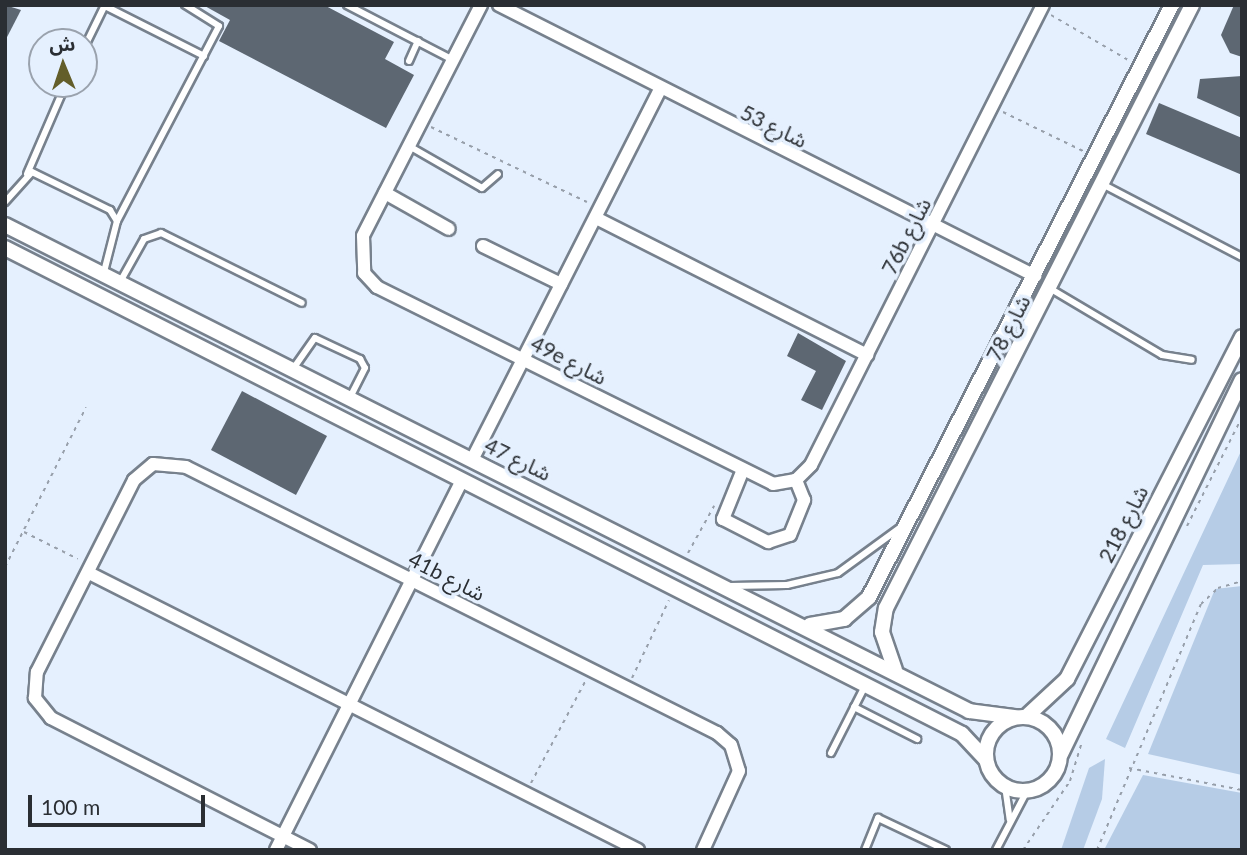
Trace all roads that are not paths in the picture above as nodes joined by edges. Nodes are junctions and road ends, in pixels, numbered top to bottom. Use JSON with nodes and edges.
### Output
{"nodes":[{"id":1,"x":185,"y":5,"type":"edge"},
{"id":2,"x":348,"y":5,"type":"edge"},
{"id":3,"x":481,"y":5,"type":"edge"},
{"id":4,"x":499,"y":5,"type":"edge"},
{"id":5,"x":1172,"y":5,"type":"edge"},
{"id":6,"x":1192,"y":5,"type":"edge"},
{"id":7,"x":105,"y":6,"type":"edge"},
{"id":8,"x":1042,"y":7,"type":"edge"},
{"id":9,"x":94,"y":28,"type":"edge"},
{"id":10,"x":418,"y":41,"type":"junction"},
{"id":11,"x":204,"y":56,"type":"junction"},
{"id":12,"x":453,"y":60,"type":"junction"},
{"id":13,"x":409,"y":61,"type":"dead end"},
{"id":14,"x":1141,"y":68,"type":"junction"},
{"id":15,"x":659,"y":91,"type":"junction"},
{"id":16,"x":60,"y":98,"type":"edge"},
{"id":17,"x":409,"y":146,"type":"junction"},
{"id":18,"x":1121,"y":150,"type":"junction"},
{"id":19,"x":498,"y":173,"type":"dead end"},
{"id":20,"x":27,"y":174,"type":"junction"},
{"id":21,"x":1104,"y":185,"type":"junction"},
{"id":22,"x":384,"y":194,"type":"junction"},
{"id":23,"x":5,"y":202,"type":"edge"},
{"id":24,"x":1070,"y":206,"type":"junction"},
{"id":25,"x":598,"y":213,"type":"junction"},
{"id":26,"x":117,"y":221,"type":"junction"},
{"id":27,"x":934,"y":224,"type":"junction"},
{"id":28,"x":5,"y":225,"type":"edge"},
{"id":29,"x":449,"y":229,"type":"dead end"},
{"id":30,"x":483,"y":246,"type":"dead end"},
{"id":31,"x":5,"y":248,"type":"edge"},
{"id":32,"x":1242,"y":257,"type":"edge"},
{"id":33,"x":1066,"y":259,"type":"junction"},
{"id":34,"x":103,"y":274,"type":"junction"},
{"id":35,"x":1035,"y":276,"type":"junction"},
{"id":36,"x":73,"y":282,"type":"junction"},
{"id":37,"x":120,"y":284,"type":"junction"},
{"id":38,"x":561,"y":284,"type":"junction"},
{"id":39,"x":1051,"y":289,"type":"junction"},
{"id":40,"x":302,"y":303,"type":"dead end"},
{"id":41,"x":154,"y":323,"type":"junction"},
{"id":42,"x":191,"y":323,"type":"junction"},
{"id":43,"x":1242,"y":337,"type":"edge"},
{"id":44,"x":867,"y":355,"type":"junction"},
{"id":45,"x":523,"y":358,"type":"junction"},
{"id":46,"x":1192,"y":360,"type":"dead end"},
{"id":47,"x":291,"y":372,"type":"junction"},
{"id":48,"x":1242,"y":380,"type":"edge"},
{"id":49,"x":349,"y":400,"type":"junction"},
{"id":50,"x":472,"y":460,"type":"junction"},
{"id":51,"x":743,"y":472,"type":"junction"},
{"id":52,"x":462,"y":480,"type":"junction"},
{"id":53,"x":796,"y":480,"type":"junction"},
{"id":54,"x":908,"y":521,"type":"junction"},
{"id":55,"x":90,"y":570,"type":"junction"},
{"id":56,"x":411,"y":580,"type":"junction"},
{"id":57,"x":730,"y":586,"type":"junction"},
{"id":58,"x":807,"y":625,"type":"junction"},
{"id":59,"x":895,"y":670,"type":"junction"},
{"id":60,"x":865,"y":685,"type":"junction"},
{"id":61,"x":349,"y":704,"type":"junction"},
{"id":62,"x":854,"y":707,"type":"junction"},
{"id":63,"x":1021,"y":717,"type":"junction"},
{"id":64,"x":917,"y":740,"type":"dead end"},
{"id":65,"x":831,"y":753,"type":"dead end"},
{"id":66,"x":1060,"y":754,"type":"junction"},
{"id":67,"x":986,"y":761,"type":"junction"},
{"id":68,"x":1005,"y":786,"type":"junction"},
{"id":69,"x":1027,"y":791,"type":"junction"},
{"id":70,"x":1010,"y":822,"type":"junction"},
{"id":71,"x":284,"y":836,"type":"junction"},
{"id":72,"x":276,"y":850,"type":"edge"},
{"id":73,"x":310,"y":850,"type":"edge"},
{"id":74,"x":638,"y":850,"type":"edge"},
{"id":75,"x":703,"y":850,"type":"edge"},
{"id":76,"x":865,"y":850,"type":"edge"},
{"id":77,"x":946,"y":850,"type":"edge"},
{"id":78,"x":996,"y":850,"type":"edge"}],
"edges":[{"from":1,"to":11,"type":"lane"},
{"from":2,"to":10,"type":"lane"},
{"from":3,"to":12,"type":"street"},
{"from":4,"to":15,"type":"street","name":"شارع 53"},
{"from":5,"to":14,"type":"street","name":"شارع 78"},
{"from":6,"to":18,"type":"street","name":"شارع 78"},
{"from":7,"to":9,"type":"lane"},
{"from":7,"to":11,"type":"lane"},
{"from":8,"to":27,"type":"street","name":"76b شارع"},
{"from":10,"to":12,"type":"lane"},
{"from":10,"to":13,"type":"lane"},
{"from":11,"to":26,"type":"lane"},
{"from":12,"to":17,"type":"street"},
{"from":14,"to":18,"type":"street"},
{"from":14,"to":24,"type":"street","name":"شارع 78"},
{"from":15,"to":25,"type":"street"},
{"from":15,"to":27,"type":"street","name":"شارع 53"},
{"from":16,"to":20,"type":"lane"},
{"from":17,"to":19,"type":"lane"},
{"from":17,"to":22,"type":"street"},
{"from":18,"to":21,"type":"street","name":"شارع 78"},
{"from":20,"to":23,"type":"lane"},
{"from":20,"to":26,"type":"lane"},
{"from":21,"to":32,"type":"lane"},
{"from":21,"to":33,"type":"street","name":"شارع 78"},
{"from":22,"to":29,"type":"street"},
{"from":22,"to":45,"type":"street","name":"49e شارع"},
{"from":24,"to":33,"type":"street"},
{"from":24,"to":35,"type":"street","name":"شارع 78"},
{"from":25,"to":38,"type":"street"},
{"from":25,"to":44,"type":"street"},
{"from":26,"to":34,"type":"lane"},
{"from":27,"to":35,"type":"street","name":"شارع 53"},
{"from":27,"to":44,"type":"street","name":"76b شارع"},
{"from":28,"to":34,"type":"street","name":"شارع 47"},
{"from":30,"to":38,"type":"street"},
{"from":31,"to":36,"type":"street","name":"شارع 47"},
{"from":33,"to":39,"type":"street","name":"شارع 78"},
{"from":34,"to":36,"type":"street"},
{"from":34,"to":37,"type":"street","name":"شارع 47"},
{"from":35,"to":54,"type":"street","name":"شارع 78"},
{"from":36,"to":41,"type":"street","name":"شارع 47"},
{"from":37,"to":40,"type":"lane"},
{"from":37,"to":42,"type":"street","name":"شارع 47"},
{"from":38,"to":45,"type":"street"},
{"from":39,"to":46,"type":"lane"},
{"from":39,"to":59,"type":"street","name":"شارع 78"},
{"from":41,"to":42,"type":"street"},
{"from":41,"to":52,"type":"street","name":"شارع 47"},
{"from":42,"to":47,"type":"street","name":"شارع 47"},
{"from":43,"to":63,"type":"street","name":"شارع 218"},
{"from":44,"to":53,"type":"street","name":"76b شارع"},
{"from":45,"to":50,"type":"street"},
{"from":45,"to":51,"type":"street","name":"49e شارع"},
{"from":47,"to":49,"type":"street","name":"شارع 47"},
{"from":47,"to":49,"type":"lane"},
{"from":48,"to":66,"type":"street"},
{"from":49,"to":50,"type":"street","name":"شارع 47"},
{"from":50,"to":57,"type":"street","name":"شارع 47"},
{"from":51,"to":53,"type":"street","name":"49e شارع"},
{"from":51,"to":53,"type":"street"},
{"from":52,"to":56,"type":"street"},
{"from":52,"to":60,"type":"street","name":"شارع 47"},
{"from":54,"to":57,"type":"lane"},
{"from":54,"to":58,"type":"street","name":"شارع 78"},
{"from":55,"to":56,"type":"street","name":"41b شارع"},
{"from":55,"to":61,"type":"street"},
{"from":55,"to":71,"type":"street","name":"41b شارع"},
{"from":56,"to":61,"type":"street"},
{"from":56,"to":75,"type":"street","name":"41b شارع"},
{"from":57,"to":58,"type":"street","name":"شارع 47"},
{"from":58,"to":59,"type":"street","name":"شارع 47"},
{"from":59,"to":63,"type":"street","name":"شارع 47"},
{"from":60,"to":62,"type":"lane"},
{"from":60,"to":67,"type":"street","name":"شارع 47"},
{"from":61,"to":71,"type":"street"},
{"from":61,"to":74,"type":"street"},
{"from":62,"to":64,"type":"lane"},
{"from":62,"to":65,"type":"lane"},
{"from":63,"to":66,"type":"street"},
{"from":63,"to":67,"type":"street"},
{"from":66,"to":69,"type":"street"},
{"from":67,"to":68,"type":"street"},
{"from":68,"to":69,"type":"street"},
{"from":68,"to":70,"type":"lane"},
{"from":69,"to":70,"type":"lane"},
{"from":70,"to":78,"type":"lane"},
{"from":71,"to":72,"type":"street"},
{"from":71,"to":73,"type":"street"},
{"from":76,"to":77,"type":"lane"}]}
